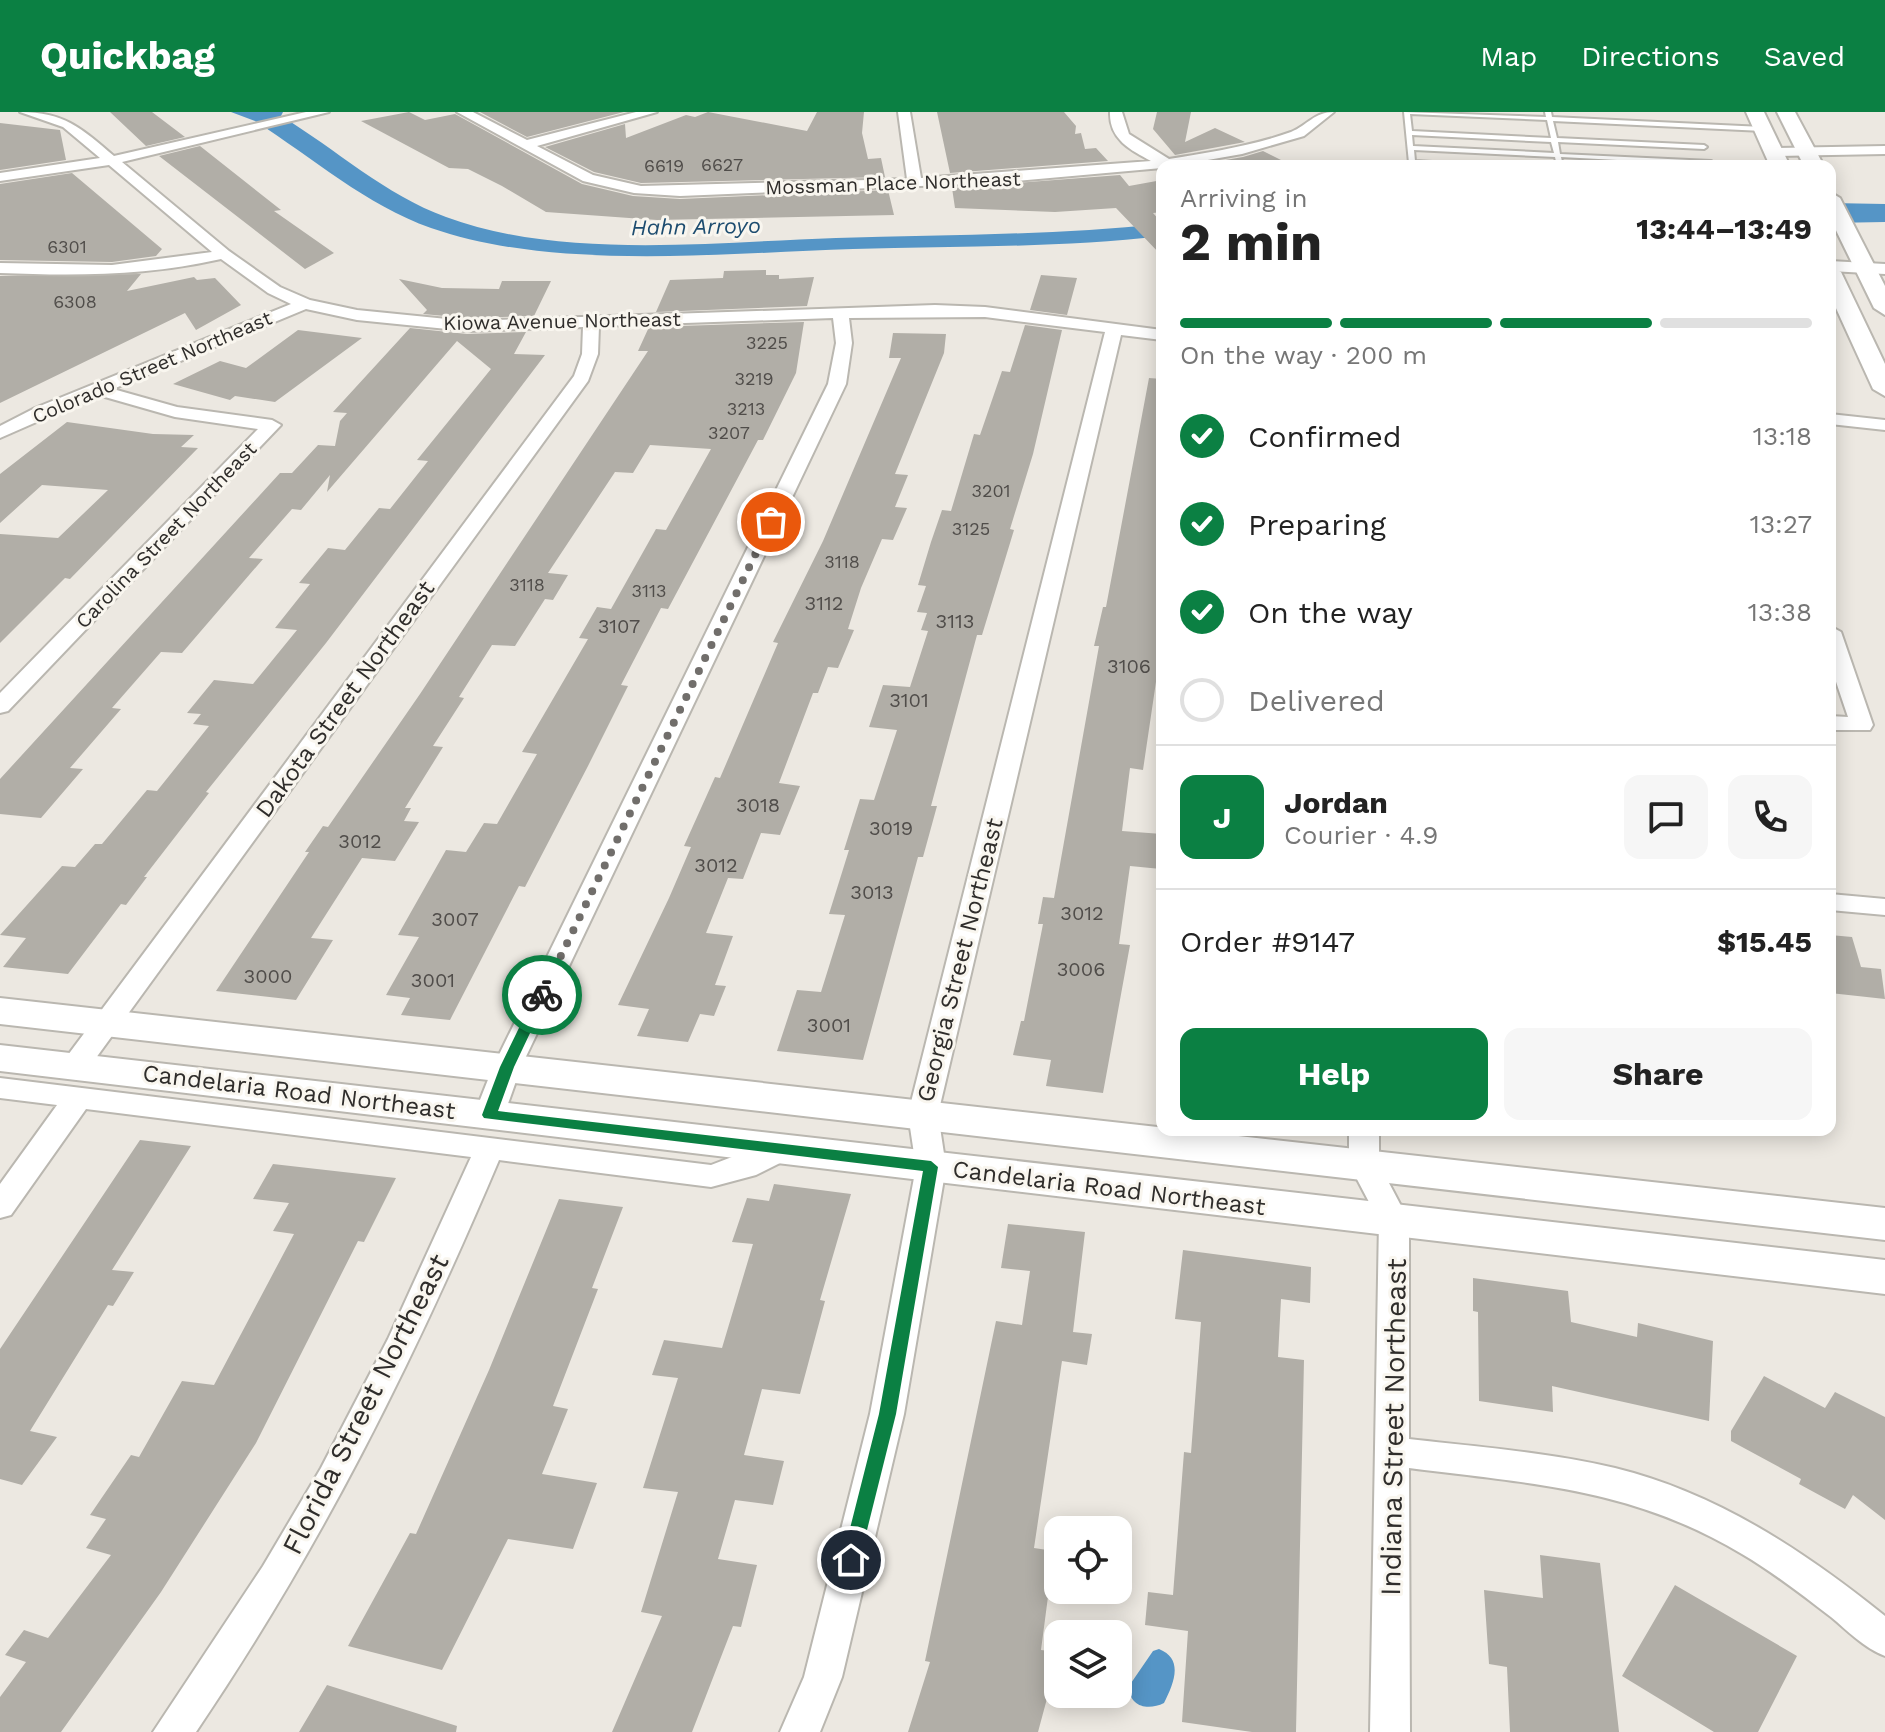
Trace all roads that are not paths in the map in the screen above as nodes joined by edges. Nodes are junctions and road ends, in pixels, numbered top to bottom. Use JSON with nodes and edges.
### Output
{"nodes":[{"id":1,"x":26,"y":112,"type":"edge"},
{"id":2,"x":323,"y":112,"type":"edge"},
{"id":3,"x":463,"y":112,"type":"edge"},
{"id":4,"x":651,"y":112,"type":"edge"},
{"id":5,"x":904,"y":112,"type":"edge"},
{"id":6,"x":1116,"y":112,"type":"edge"},
{"id":7,"x":1328,"y":112,"type":"edge"},
{"id":8,"x":1407,"y":112,"type":"edge"},
{"id":9,"x":1786,"y":112,"type":"edge"},
{"id":10,"x":1549,"y":115,"type":"edge"},
{"id":11,"x":1759,"y":120,"type":"edge"},
{"id":12,"x":1694,"y":126,"type":"junction"},
{"id":13,"x":1409,"y":133,"type":"junction"},
{"id":14,"x":1554,"y":140,"type":"junction"},
{"id":15,"x":524,"y":145,"type":"junction"},
{"id":16,"x":1704,"y":147,"type":"junction"},
{"id":17,"x":1411,"y":148,"type":"junction"},
{"id":18,"x":1885,"y":150,"type":"edge"},
{"id":19,"x":1558,"y":156,"type":"junction"},
{"id":20,"x":1777,"y":159,"type":"edge"},
{"id":21,"x":1810,"y":159,"type":"edge"},
{"id":22,"x":113,"y":160,"type":"junction"},
{"id":23,"x":1162,"y":160,"type":"edge"},
{"id":24,"x":1175,"y":160,"type":"edge"},
{"id":25,"x":1412,"y":160,"type":"edge"},
{"id":26,"x":1559,"y":160,"type":"edge"},
{"id":27,"x":1634,"y":160,"type":"edge"},
{"id":28,"x":1709,"y":160,"type":"edge"},
{"id":29,"x":1156,"y":163,"type":"edge"},
{"id":30,"x":0,"y":177,"type":"edge"},
{"id":31,"x":915,"y":183,"type":"junction"},
{"id":32,"x":1836,"y":209,"type":"edge"},
{"id":33,"x":224,"y":254,"type":"junction"},
{"id":34,"x":1836,"y":266,"type":"edge"},
{"id":35,"x":0,"y":268,"type":"edge"},
{"id":36,"x":1875,"y":269,"type":"edge"},
{"id":37,"x":1836,"y":285,"type":"edge"},
{"id":38,"x":305,"y":304,"type":"junction"},
{"id":39,"x":1885,"y":308,"type":"edge"},
{"id":40,"x":840,"y":313,"type":"junction"},
{"id":41,"x":591,"y":322,"type":"junction"},
{"id":42,"x":1114,"y":328,"type":"junction"},
{"id":43,"x":1156,"y":334,"type":"edge"},
{"id":44,"x":96,"y":389,"type":"junction"},
{"id":45,"x":1885,"y":389,"type":"edge"},
{"id":46,"x":1836,"y":420,"type":"edge"},
{"id":47,"x":1885,"y":425,"type":"edge"},
{"id":48,"x":0,"y":433,"type":"edge"},
{"id":49,"x":1836,"y":649,"type":"edge"},
{"id":50,"x":0,"y":706,"type":"edge"},
{"id":51,"x":1836,"y":723,"type":"edge"},
{"id":52,"x":1836,"y":903,"type":"edge"},
{"id":53,"x":1885,"y":907,"type":"edge"},
{"id":54,"x":0,"y":1011,"type":"edge"},
{"id":55,"x":105,"y":1023,"type":"junction"},
{"id":56,"x":0,"y":1058,"type":"edge"},
{"id":57,"x":507,"y":1067,"type":"junction"},
{"id":58,"x":76,"y":1082,"type":"junction"},
{"id":59,"x":0,"y":1088,"type":"edge"},
{"id":60,"x":923,"y":1114,"type":"junction"},
{"id":61,"x":490,"y":1131,"type":"junction"},
{"id":62,"x":1156,"y":1131,"type":"edge"},
{"id":63,"x":1217,"y":1136,"type":"edge"},
{"id":64,"x":1364,"y":1147,"type":"edge"},
{"id":65,"x":931,"y":1167,"type":"junction"},
{"id":66,"x":0,"y":1207,"type":"edge"},
{"id":67,"x":1394,"y":1221,"type":"junction"},
{"id":68,"x":1885,"y":1224,"type":"edge"},
{"id":69,"x":1885,"y":1277,"type":"edge"},
{"id":70,"x":1392,"y":1451,"type":"junction"},
{"id":71,"x":1885,"y":1639,"type":"edge"},
{"id":72,"x":173,"y":1732,"type":"edge"},
{"id":73,"x":800,"y":1732,"type":"edge"},
{"id":74,"x":1390,"y":1732,"type":"edge"}],
"edges":[{"from":1,"to":22,"type":"street","name":"Kiowa Avenue Northeast"},
{"from":2,"to":22,"type":"street"},
{"from":3,"to":15,"type":"street","name":"Mossman Place Northeast"},
{"from":4,"to":15,"type":"street"},
{"from":5,"to":31,"type":"street"},
{"from":6,"to":23,"type":"street"},
{"from":7,"to":24,"type":"street","name":"Mossman Place Northeast"},
{"from":8,"to":10,"type":"lane"},
{"from":8,"to":13,"type":"lane"},
{"from":9,"to":21,"type":"main road"},
{"from":10,"to":12,"type":"lane"},
{"from":10,"to":14,"type":"lane"},
{"from":11,"to":12,"type":"lane"},
{"from":11,"to":20,"type":"main road"},
{"from":12,"to":16,"type":"lane"},
{"from":13,"to":14,"type":"lane"},
{"from":13,"to":17,"type":"lane"},
{"from":14,"to":16,"type":"lane"},
{"from":14,"to":19,"type":"lane"},
{"from":15,"to":31,"type":"street","name":"Mossman Place Northeast"},
{"from":16,"to":28,"type":"lane"},
{"from":17,"to":19,"type":"lane"},
{"from":17,"to":25,"type":"lane"},
{"from":18,"to":21,"type":"street"},
{"from":19,"to":26,"type":"lane"},
{"from":19,"to":27,"type":"lane"},
{"from":20,"to":21,"type":"street"},
{"from":22,"to":30,"type":"street"},
{"from":22,"to":33,"type":"street","name":"Kiowa Avenue Northeast"},
{"from":29,"to":31,"type":"street","name":"Mossman Place Northeast"},
{"from":32,"to":36,"type":"main road"},
{"from":33,"to":35,"type":"street"},
{"from":33,"to":38,"type":"street","name":"Kiowa Avenue Northeast"},
{"from":34,"to":36,"type":"street"},
{"from":36,"to":39,"type":"main road"},
{"from":37,"to":45,"type":"main road"},
{"from":38,"to":41,"type":"street","name":"Kiowa Avenue Northeast"},
{"from":38,"to":44,"type":"street","name":"Colorado Street Northeast"},
{"from":40,"to":41,"type":"street","name":"Kiowa Avenue Northeast"},
{"from":40,"to":42,"type":"street","name":"Kiowa Avenue Northeast"},
{"from":40,"to":57,"type":"street","name":"Florida Street Northeast"},
{"from":41,"to":55,"type":"street","name":"Dakota Street Northeast"},
{"from":42,"to":43,"type":"street","name":"Kiowa Avenue Northeast"},
{"from":42,"to":60,"type":"street","name":"Georgia Street Northeast"},
{"from":44,"to":48,"type":"street","name":"Colorado Street Northeast"},
{"from":44,"to":50,"type":"street","name":"Carolina Street Northeast"},
{"from":46,"to":47,"type":"street"},
{"from":49,"to":51,"type":"street"},
{"from":52,"to":53,"type":"street"},
{"from":54,"to":55,"type":"main road","name":"Candelaria Road Northeast"},
{"from":55,"to":57,"type":"main road","name":"Candelaria Road Northeast"},
{"from":55,"to":58,"type":"street","name":"Dakota Street Northeast"},
{"from":56,"to":58,"type":"main road","name":"Candelaria Road Northeast"},
{"from":57,"to":60,"type":"main road","name":"Candelaria Road Northeast"},
{"from":57,"to":61,"type":"street","name":"Florida Street Northeast"},
{"from":58,"to":59,"type":"street"},
{"from":58,"to":61,"type":"main road","name":"Candelaria Road Northeast"},
{"from":58,"to":66,"type":"street","name":"Dakota Street Northeast"},
{"from":60,"to":62,"type":"main road","name":"Candelaria Road Northeast"},
{"from":60,"to":65,"type":"street","name":"Georgia Street Northeast"},
{"from":61,"to":65,"type":"main road","name":"Candelaria Road Northeast"},
{"from":61,"to":72,"type":"street","name":"Florida Street Northeast"},
{"from":63,"to":64,"type":"main road","name":"Candelaria Road Northeast"},
{"from":64,"to":67,"type":"street","name":"Indiana Street Northeast"},
{"from":64,"to":68,"type":"main road","name":"Candelaria Road Northeast"},
{"from":65,"to":67,"type":"main road","name":"Candelaria Road Northeast"},
{"from":65,"to":73,"type":"street","name":"Georgia Street Northeast"},
{"from":67,"to":69,"type":"main road","name":"Candelaria Road Northeast"},
{"from":67,"to":70,"type":"street","name":"Indiana Street Northeast"},
{"from":70,"to":71,"type":"street"},
{"from":70,"to":74,"type":"street","name":"Indiana Street Northeast"}]}
